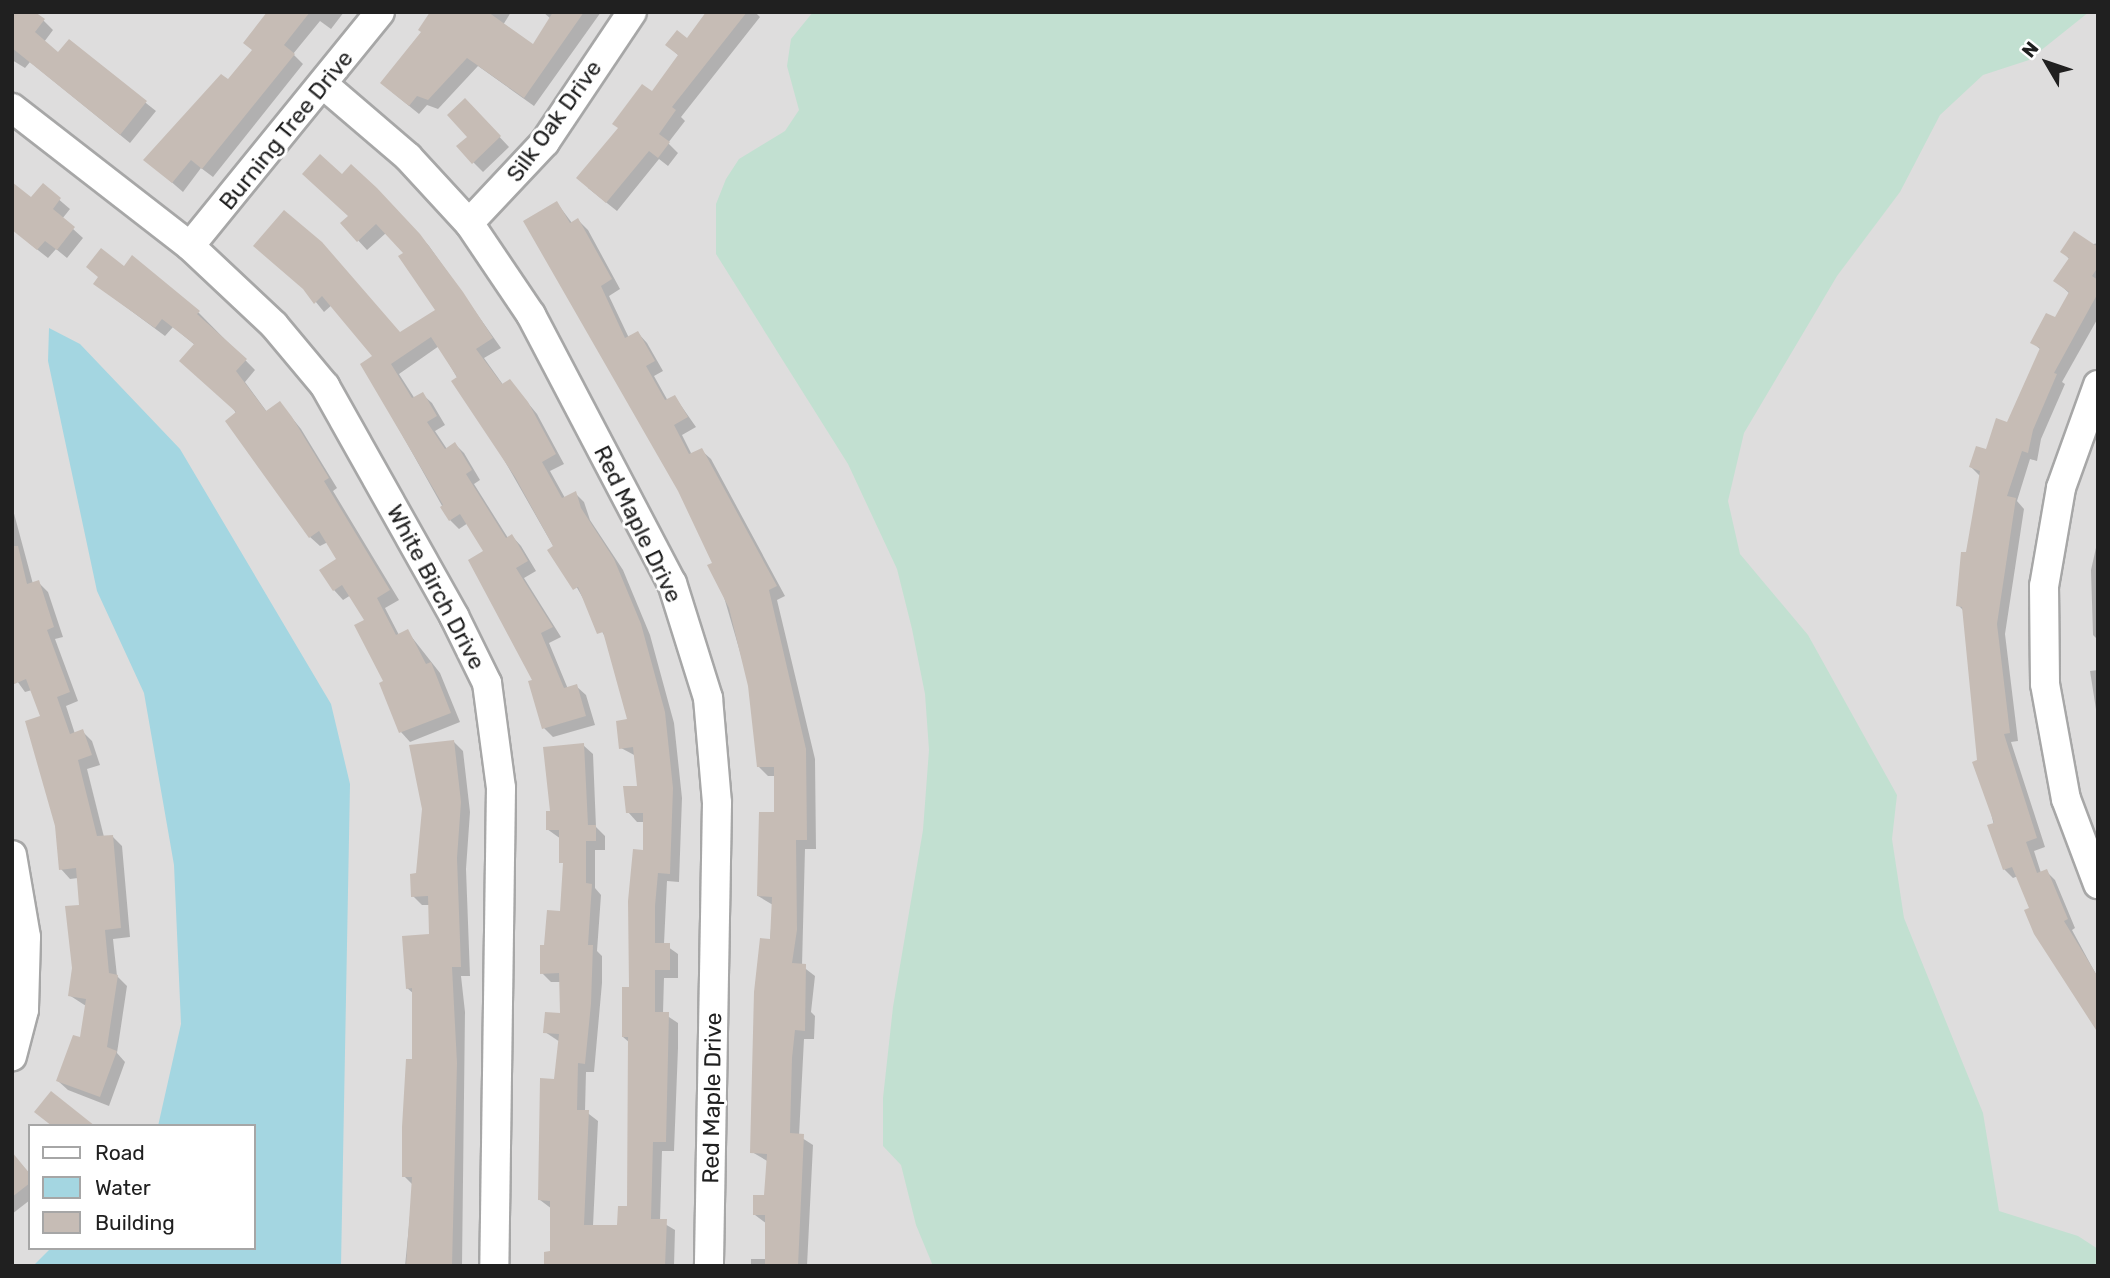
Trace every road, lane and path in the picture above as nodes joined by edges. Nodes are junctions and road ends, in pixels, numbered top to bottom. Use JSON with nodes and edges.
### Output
{"nodes":[{"id":1,"x":380,"y":12,"type":"edge"},
{"id":2,"x":632,"y":12,"type":"edge"},
{"id":3,"x":324,"y":85,"type":"junction"},
{"id":4,"x":12,"y":108,"type":"edge"},
{"id":5,"x":469,"y":223,"type":"junction"},
{"id":6,"x":190,"y":246,"type":"junction"},
{"id":7,"x":2098,"y":385,"type":"edge"},
{"id":8,"x":12,"y":855,"type":"edge"},
{"id":9,"x":2098,"y":884,"type":"edge"},
{"id":10,"x":12,"y":1056,"type":"edge"},
{"id":11,"x":494,"y":1266,"type":"edge"},
{"id":12,"x":709,"y":1266,"type":"edge"}],
"edges":[{"from":1,"to":3,"type":"street","name":"Burning Tree Drive"},
{"from":2,"to":5,"type":"street","name":"Silk Oak Drive"},
{"from":3,"to":5,"type":"street","name":"Red Maple Drive"},
{"from":3,"to":6,"type":"street","name":"Burning Tree Drive"},
{"from":4,"to":6,"type":"street","name":"White Birch Drive"},
{"from":5,"to":12,"type":"street","name":"Red Maple Drive"},
{"from":6,"to":11,"type":"street","name":"White Birch Drive"},
{"from":7,"to":9,"type":"street"},
{"from":8,"to":10,"type":"street"}]}
